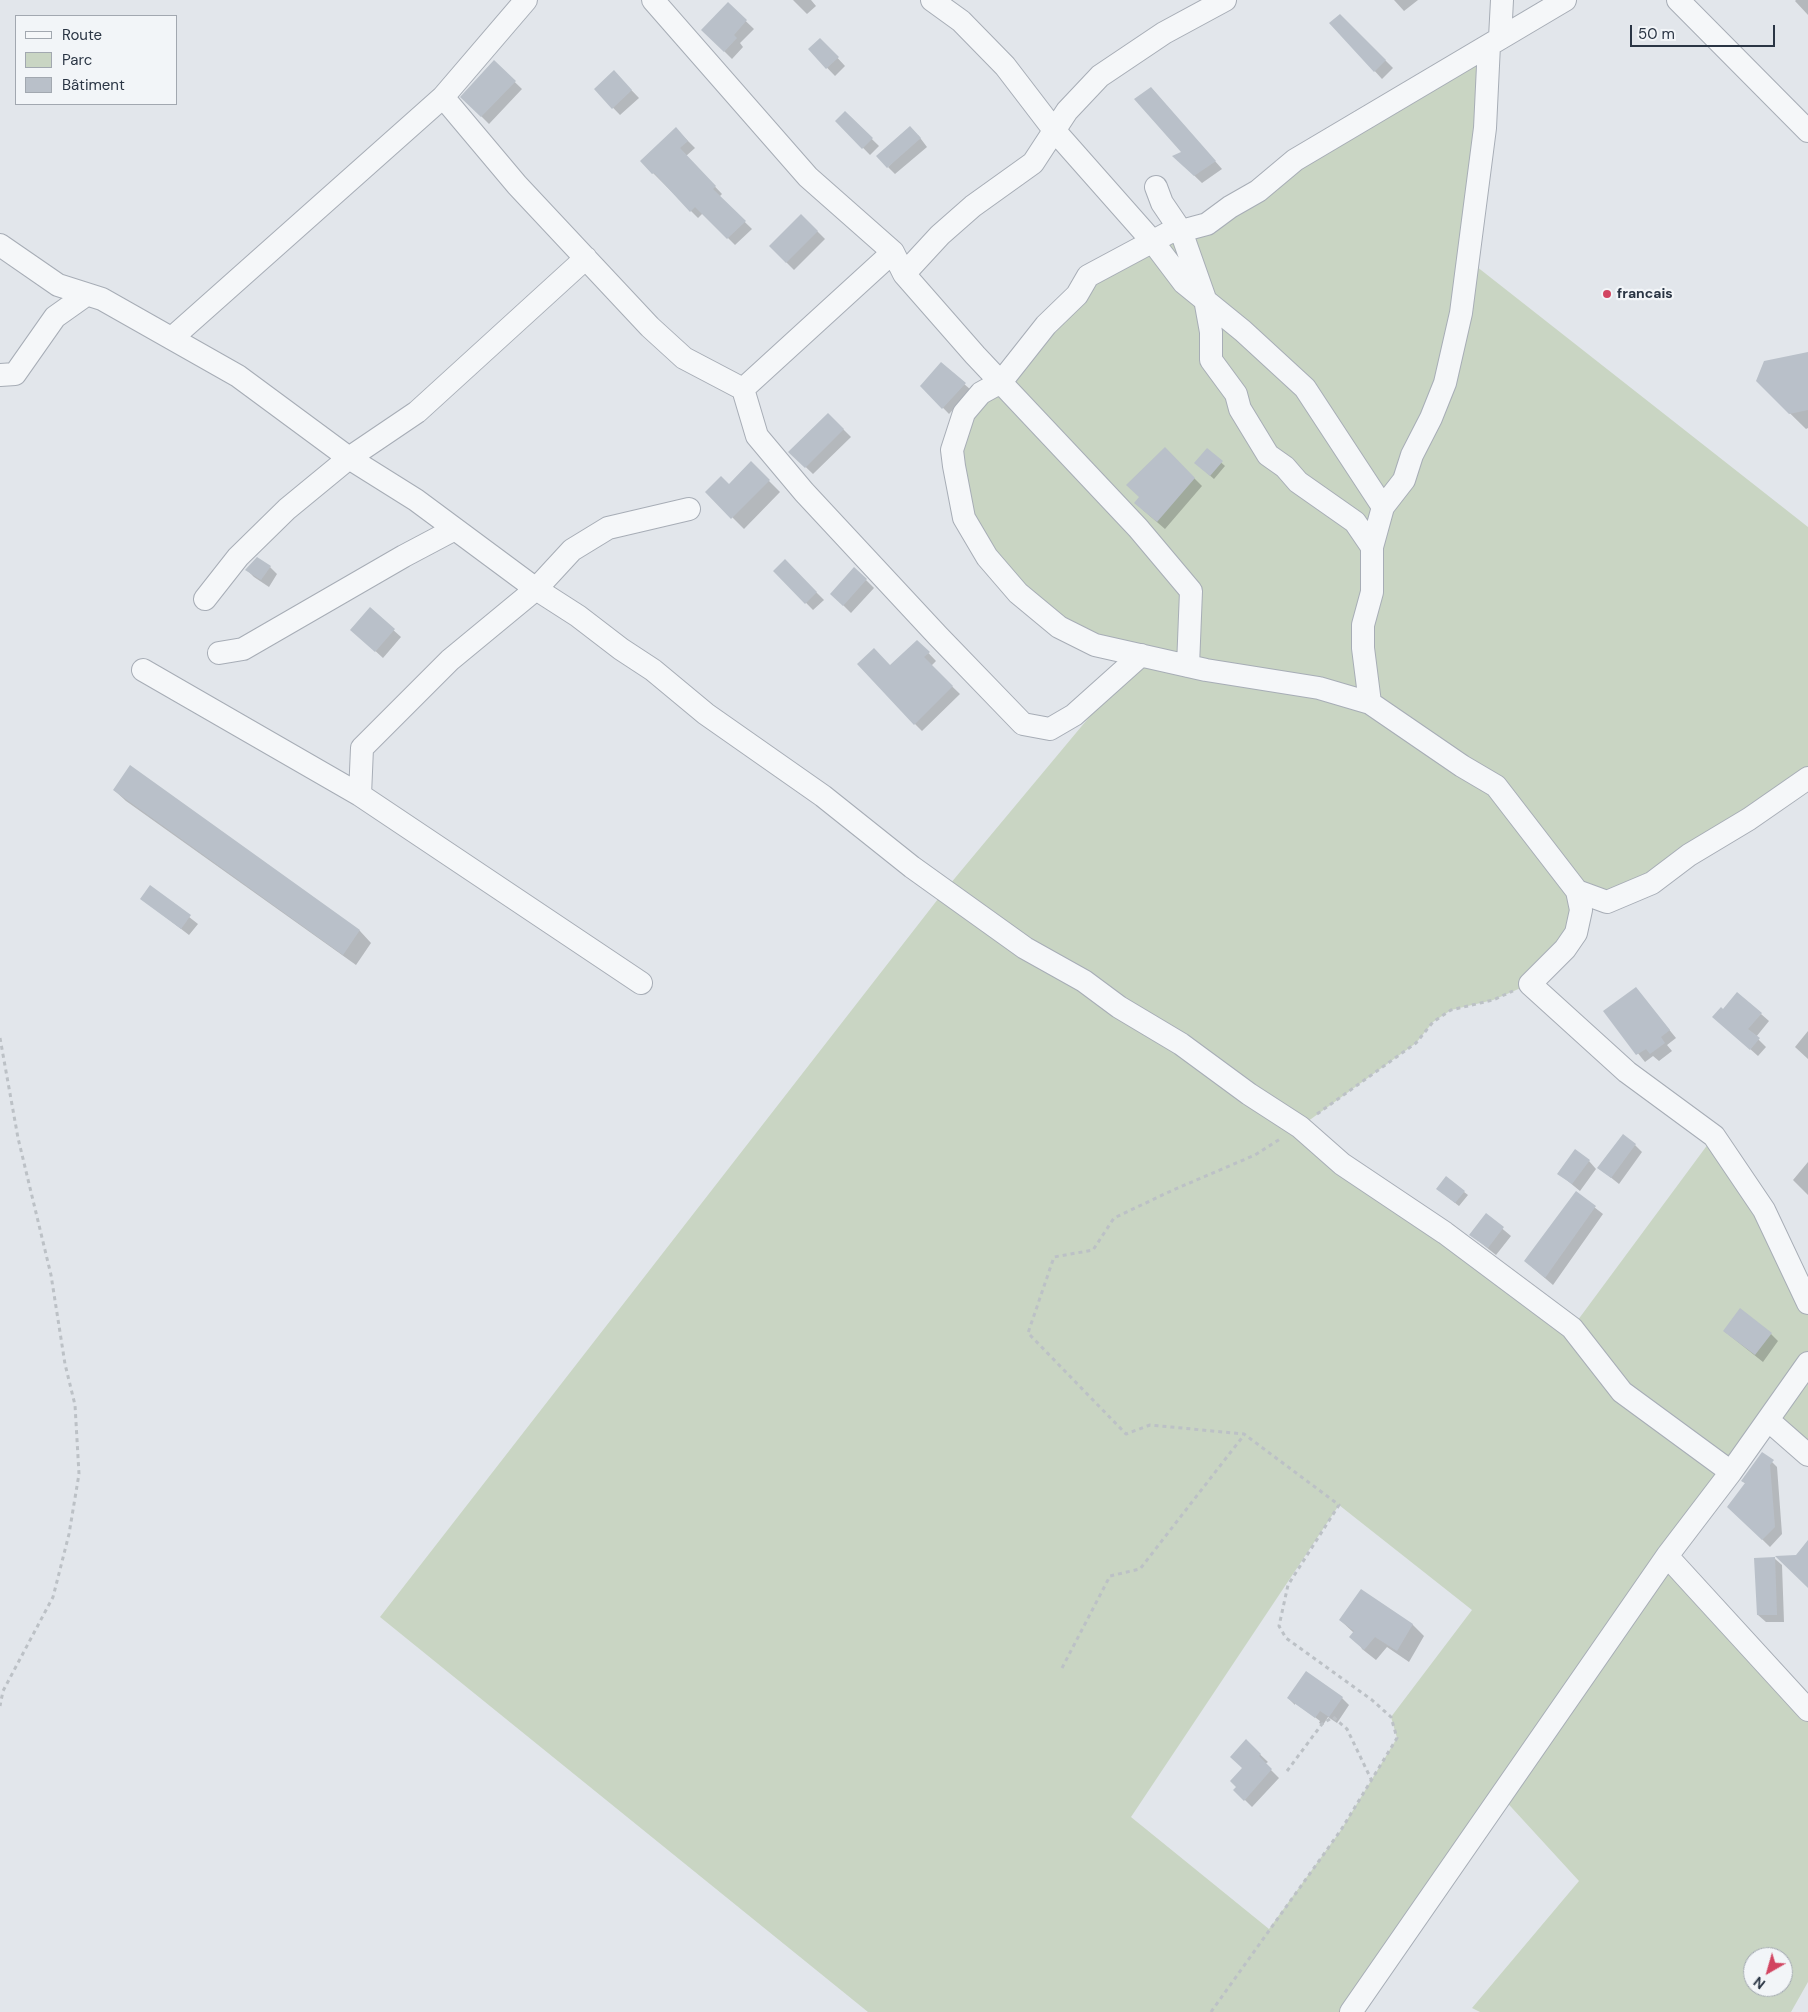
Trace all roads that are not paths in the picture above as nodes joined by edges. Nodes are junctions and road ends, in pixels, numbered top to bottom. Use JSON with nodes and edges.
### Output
{"nodes":[{"id":1,"x":526,"y":0,"type":"edge"},
{"id":2,"x":653,"y":0,"type":"edge"},
{"id":3,"x":932,"y":0,"type":"edge"},
{"id":4,"x":1225,"y":0,"type":"edge"},
{"id":5,"x":1502,"y":0,"type":"edge"},
{"id":6,"x":1565,"y":0,"type":"edge"},
{"id":7,"x":1678,"y":0,"type":"edge"},
{"id":8,"x":1495,"y":42,"type":"junction"},
{"id":9,"x":443,"y":97,"type":"junction"},
{"id":10,"x":1054,"y":130,"type":"junction"},
{"id":11,"x":1808,"y":132,"type":"edge"},
{"id":12,"x":1156,"y":186,"type":"dead end"},
{"id":13,"x":1181,"y":231,"type":"junction"},
{"id":14,"x":1153,"y":242,"type":"junction"},
{"id":15,"x":0,"y":245,"type":"edge"},
{"id":16,"x":893,"y":252,"type":"junction"},
{"id":17,"x":586,"y":258,"type":"junction"},
{"id":18,"x":904,"y":274,"type":"junction"},
{"id":19,"x":86,"y":294,"type":"junction"},
{"id":20,"x":1205,"y":299,"type":"junction"},
{"id":21,"x":172,"y":338,"type":"junction"},
{"id":22,"x":0,"y":375,"type":"edge"},
{"id":23,"x":1001,"y":382,"type":"junction"},
{"id":24,"x":743,"y":390,"type":"junction"},
{"id":25,"x":349,"y":458,"type":"junction"},
{"id":26,"x":1383,"y":507,"type":"junction"},
{"id":27,"x":689,"y":509,"type":"dead end"},
{"id":28,"x":455,"y":529,"type":"junction"},
{"id":29,"x":1372,"y":547,"type":"junction"},
{"id":30,"x":536,"y":589,"type":"junction"},
{"id":31,"x":205,"y":599,"type":"dead end"},
{"id":32,"x":219,"y":653,"type":"dead end"},
{"id":33,"x":1141,"y":655,"type":"junction"},
{"id":34,"x":1188,"y":666,"type":"junction"},
{"id":35,"x":144,"y":670,"type":"dead end"},
{"id":36,"x":1370,"y":703,"type":"junction"},
{"id":37,"x":1808,"y":778,"type":"edge"},
{"id":38,"x":360,"y":796,"type":"junction"},
{"id":39,"x":1577,"y":891,"type":"junction"},
{"id":40,"x":641,"y":983,"type":"dead end"},
{"id":41,"x":1808,"y":1303,"type":"edge"},
{"id":42,"x":1808,"y":1363,"type":"edge"},
{"id":43,"x":1768,"y":1420,"type":"junction"},
{"id":44,"x":1808,"y":1455,"type":"edge"},
{"id":45,"x":1731,"y":1472,"type":"junction"},
{"id":46,"x":1667,"y":1556,"type":"junction"},
{"id":47,"x":1808,"y":1710,"type":"edge"},
{"id":48,"x":1351,"y":2012,"type":"edge"}],
"edges":[{"from":1,"to":9,"type":"street"},
{"from":2,"to":16,"type":"street"},
{"from":3,"to":10,"type":"street"},
{"from":4,"to":10,"type":"street"},
{"from":5,"to":8,"type":"street"},
{"from":6,"to":8,"type":"street"},
{"from":7,"to":11,"type":"street"},
{"from":8,"to":13,"type":"street"},
{"from":8,"to":26,"type":"street"},
{"from":9,"to":17,"type":"street"},
{"from":9,"to":21,"type":"street"},
{"from":10,"to":14,"type":"street"},
{"from":10,"to":18,"type":"street"},
{"from":12,"to":13,"type":"street"},
{"from":13,"to":14,"type":"street"},
{"from":13,"to":20,"type":"street"},
{"from":14,"to":20,"type":"street"},
{"from":14,"to":23,"type":"street"},
{"from":15,"to":19,"type":"street"},
{"from":16,"to":18,"type":"street"},
{"from":16,"to":24,"type":"street"},
{"from":17,"to":24,"type":"street"},
{"from":17,"to":25,"type":"street"},
{"from":18,"to":23,"type":"street"},
{"from":19,"to":21,"type":"street"},
{"from":19,"to":22,"type":"street"},
{"from":20,"to":26,"type":"street"},
{"from":20,"to":29,"type":"street"},
{"from":21,"to":25,"type":"street"},
{"from":23,"to":33,"type":"street"},
{"from":23,"to":34,"type":"street"},
{"from":24,"to":33,"type":"street"},
{"from":25,"to":28,"type":"street"},
{"from":25,"to":31,"type":"street"},
{"from":26,"to":29,"type":"street"},
{"from":27,"to":30,"type":"street"},
{"from":28,"to":30,"type":"street"},
{"from":28,"to":32,"type":"street"},
{"from":29,"to":36,"type":"street"},
{"from":30,"to":38,"type":"street"},
{"from":30,"to":45,"type":"street"},
{"from":33,"to":34,"type":"street"},
{"from":34,"to":36,"type":"street"},
{"from":35,"to":38,"type":"street"},
{"from":36,"to":39,"type":"street"},
{"from":37,"to":39,"type":"street"},
{"from":38,"to":40,"type":"street"},
{"from":39,"to":41,"type":"street"},
{"from":42,"to":43,"type":"street"},
{"from":43,"to":44,"type":"street"},
{"from":43,"to":45,"type":"street"},
{"from":45,"to":46,"type":"street"},
{"from":46,"to":47,"type":"street"},
{"from":46,"to":48,"type":"street"}]}
